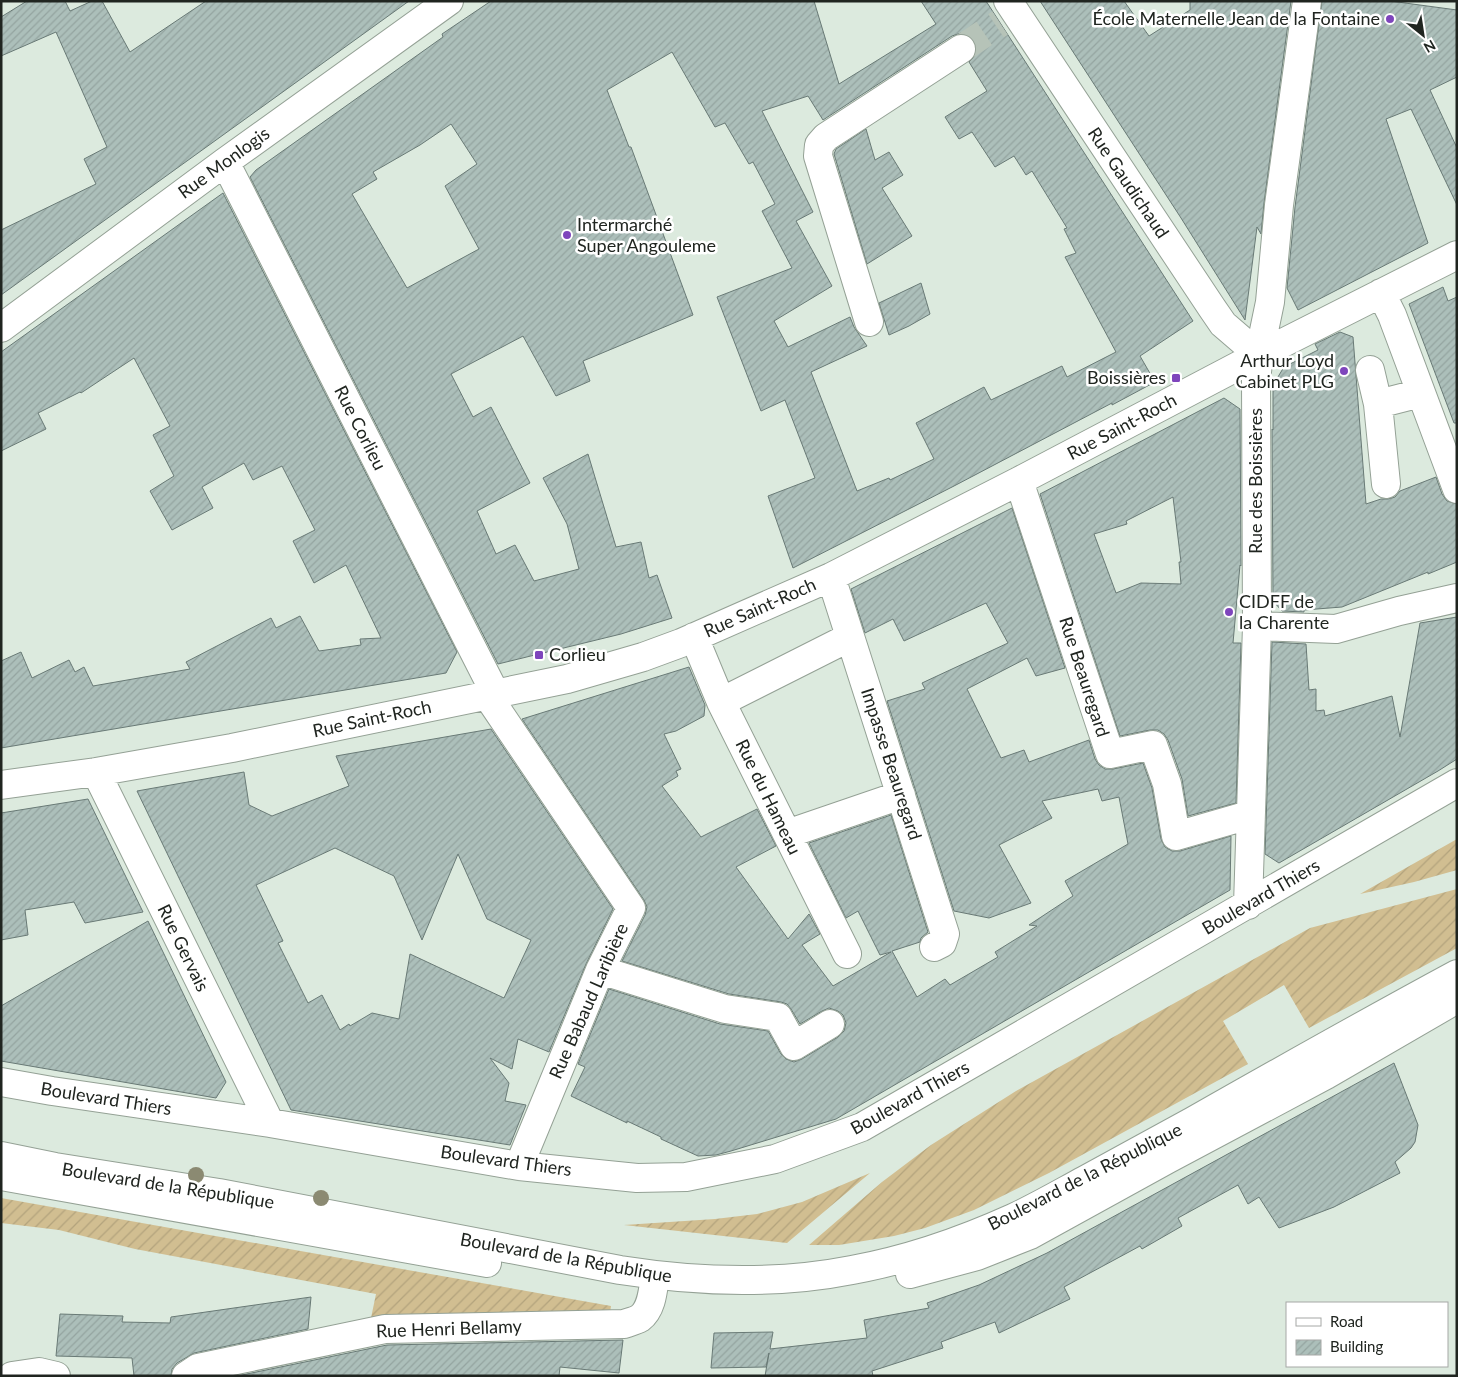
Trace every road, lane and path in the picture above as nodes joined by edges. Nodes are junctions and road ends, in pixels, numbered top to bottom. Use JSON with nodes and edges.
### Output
{"nodes":[{"id":1,"x":449,"y":1,"type":"edge"},
{"id":2,"x":1307,"y":1,"type":"edge"},
{"id":3,"x":1008,"y":13,"type":"edge"},
{"id":4,"x":961,"y":49,"type":"tunnel mouth"},
{"id":5,"x":225,"y":162,"type":"junction"},
{"id":6,"x":1457,"y":255,"type":"edge"},
{"id":7,"x":1381,"y":293,"type":"junction"},
{"id":8,"x":869,"y":322,"type":"dead end"},
{"id":9,"x":1,"y":328,"type":"edge"},
{"id":10,"x":1259,"y":355,"type":"junction"},
{"id":11,"x":1370,"y":370,"type":"dead end"},
{"id":12,"x":1421,"y":393,"type":"junction"},
{"id":13,"x":1378,"y":404,"type":"junction"},
{"id":14,"x":1019,"y":481,"type":"junction"},
{"id":15,"x":1386,"y":484,"type":"dead end"},
{"id":16,"x":1457,"y":490,"type":"edge"},
{"id":17,"x":830,"y":577,"type":"junction"},
{"id":18,"x":1457,"y":598,"type":"edge"},
{"id":19,"x":1256,"y":626,"type":"junction"},
{"id":20,"x":694,"y":637,"type":"junction"},
{"id":21,"x":850,"y":638,"type":"junction"},
{"id":22,"x":491,"y":694,"type":"junction"},
{"id":23,"x":721,"y":702,"type":"junction"},
{"id":24,"x":96,"y":772,"type":"junction"},
{"id":25,"x":1457,"y":783,"type":"edge"},
{"id":26,"x":1,"y":785,"type":"edge"},
{"id":27,"x":902,"y":795,"type":"junction"},
{"id":28,"x":1249,"y":815,"type":"junction"},
{"id":29,"x":787,"y":834,"type":"junction"},
{"id":30,"x":1248,"y":905,"type":"junction"},
{"id":31,"x":934,"y":947,"type":"dead end"},
{"id":32,"x":846,"y":954,"type":"dead end"},
{"id":33,"x":600,"y":970,"type":"junction"},
{"id":34,"x":1457,"y":974,"type":"edge"},
{"id":35,"x":1457,"y":999,"type":"edge"},
{"id":36,"x":830,"y":1024,"type":"dead end"},
{"id":37,"x":1,"y":1082,"type":"edge"},
{"id":38,"x":270,"y":1123,"type":"junction"},
{"id":39,"x":1,"y":1156,"type":"edge"},
{"id":40,"x":519,"y":1166,"type":"junction"},
{"id":41,"x":1,"y":1176,"type":"edge"},
{"id":42,"x":654,"y":1283,"type":"junction"},
{"id":43,"x":12,"y":1376,"type":"edge"},
{"id":44,"x":56,"y":1376,"type":"edge"},
{"id":45,"x":186,"y":1376,"type":"edge"}],
"edges":[{"from":1,"to":5,"type":"street","name":"Rue Monlogis"},
{"from":2,"to":10,"type":"street","name":"Rue des Boissières"},
{"from":3,"to":10,"type":"street","name":"Rue Gaudichaud"},
{"from":4,"to":8,"type":"street"},
{"from":5,"to":9,"type":"street","name":"Rue Monlogis"},
{"from":5,"to":22,"type":"street","name":"Rue Corlieu"},
{"from":6,"to":7,"type":"street","name":"Rue Saint-Roch"},
{"from":7,"to":10,"type":"street","name":"Rue Saint-Roch"},
{"from":7,"to":12,"type":"street"},
{"from":10,"to":14,"type":"street","name":"Rue Saint-Roch"},
{"from":10,"to":19,"type":"street","name":"Rue des Boissières"},
{"from":11,"to":13,"type":"street"},
{"from":12,"to":13,"type":"street"},
{"from":12,"to":16,"type":"street"},
{"from":13,"to":15,"type":"street"},
{"from":14,"to":17,"type":"street","name":"Rue Saint-Roch"},
{"from":14,"to":28,"type":"street","name":"Rue Beauregard"},
{"from":17,"to":20,"type":"street","name":"Rue Saint-Roch"},
{"from":17,"to":21,"type":"street","name":"Impasse Beauregard"},
{"from":18,"to":19,"type":"street"},
{"from":19,"to":28,"type":"street","name":"Rue des Boissières"},
{"from":20,"to":22,"type":"street","name":"Rue Saint-Roch"},
{"from":20,"to":23,"type":"street","name":"Rue du Hameau"},
{"from":21,"to":23,"type":"street"},
{"from":21,"to":27,"type":"street","name":"Impasse Beauregard"},
{"from":22,"to":24,"type":"street","name":"Rue Saint-Roch"},
{"from":22,"to":33,"type":"street","name":"Rue Babaud Laribière"},
{"from":23,"to":29,"type":"street","name":"Rue du Hameau"},
{"from":24,"to":26,"type":"street","name":"Rue Saint-Roch"},
{"from":24,"to":38,"type":"street","name":"Rue Gervais"},
{"from":25,"to":30,"type":"street","name":"Boulevard Thiers"},
{"from":27,"to":29,"type":"street"},
{"from":27,"to":31,"type":"street","name":"Impasse Beauregard"},
{"from":28,"to":30,"type":"street","name":"Rue des Boissières"},
{"from":29,"to":32,"type":"street","name":"Rue du Hameau"},
{"from":30,"to":40,"type":"street","name":"Boulevard Thiers"},
{"from":33,"to":36,"type":"street"},
{"from":33,"to":40,"type":"street","name":"Rue Babaud Laribière"},
{"from":34,"to":42,"type":"street","name":"Boulevard de la République"},
{"from":35,"to":42,"type":"street","name":"Boulevard de la République"},
{"from":37,"to":38,"type":"street","name":"Boulevard Thiers"},
{"from":38,"to":40,"type":"street","name":"Boulevard Thiers"},
{"from":39,"to":42,"type":"street","name":"Boulevard de la République"},
{"from":41,"to":42,"type":"street","name":"Boulevard de la République"},
{"from":42,"to":45,"type":"street","name":"Rue Henri Bellamy"},
{"from":43,"to":44,"type":"street"}]}
